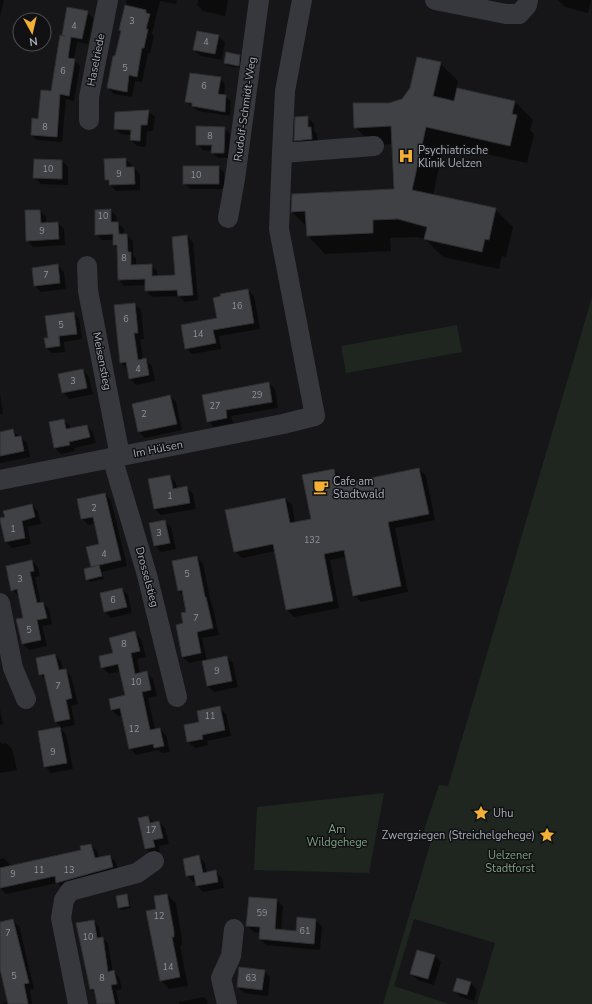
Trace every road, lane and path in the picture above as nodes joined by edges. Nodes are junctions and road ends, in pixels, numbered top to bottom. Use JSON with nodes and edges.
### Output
{"nodes":[{"id":1,"x":108,"y":0,"type":"edge"},
{"id":2,"x":259,"y":0,"type":"edge"},
{"id":3,"x":302,"y":0,"type":"edge"},
{"id":4,"x":436,"y":0,"type":"edge"},
{"id":5,"x":523,"y":7,"type":"edge"},
{"id":6,"x":89,"y":120,"type":"dead end"},
{"id":7,"x":374,"y":146,"type":"dead end"},
{"id":8,"x":282,"y":153,"type":"junction"},
{"id":9,"x":228,"y":218,"type":"dead end"},
{"id":10,"x":87,"y":266,"type":"dead end"},
{"id":11,"x":116,"y":457,"type":"junction"},
{"id":12,"x":0,"y":480,"type":"edge"},
{"id":13,"x":0,"y":603,"type":"edge"},
{"id":14,"x":177,"y":697,"type":"dead end"},
{"id":15,"x":26,"y":699,"type":"dead end"},
{"id":16,"x":154,"y":861,"type":"dead end"},
{"id":17,"x":234,"y":929,"type":"dead end"},
{"id":18,"x":78,"y":1004,"type":"edge"},
{"id":19,"x":227,"y":1004,"type":"edge"}],
"edges":[{"from":1,"to":6,"type":"street","name":"Haselriede"},
{"from":2,"to":9,"type":"street","name":"Rudolf-Schmidt-Weg"},
{"from":3,"to":8,"type":"street"},
{"from":4,"to":5,"type":"street"},
{"from":7,"to":8,"type":"street"},
{"from":8,"to":11,"type":"street","name":"Im Hülsen"},
{"from":10,"to":11,"type":"street","name":"Meisenstieg"},
{"from":11,"to":12,"type":"street","name":"Im Hülsen"},
{"from":11,"to":14,"type":"street","name":"Drosselstieg"},
{"from":13,"to":15,"type":"street"},
{"from":16,"to":18,"type":"street"},
{"from":17,"to":19,"type":"street"}]}
